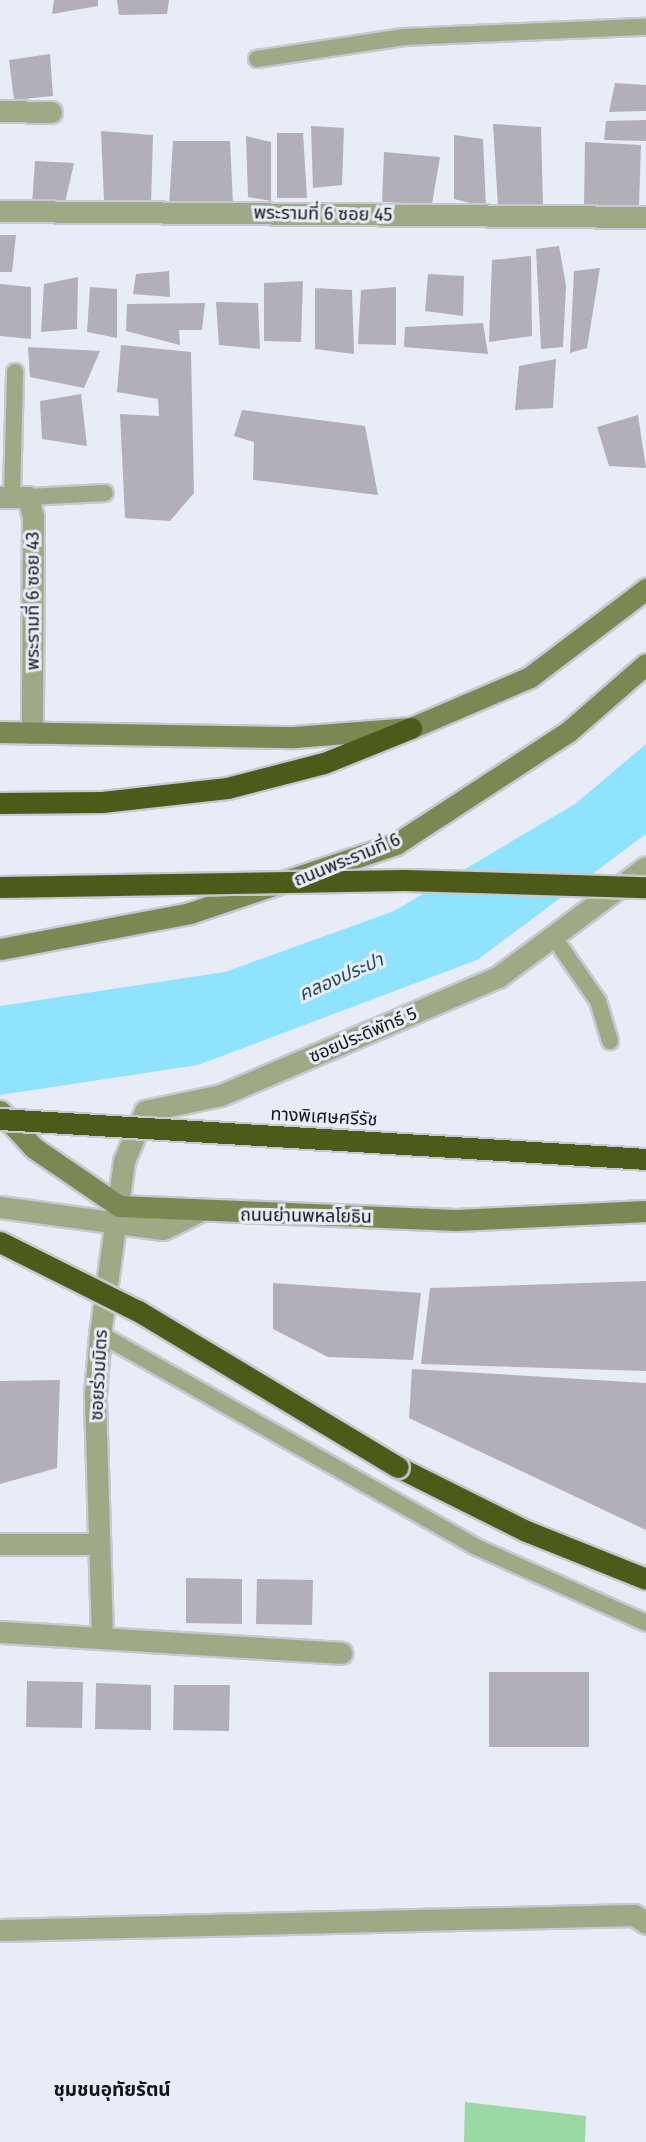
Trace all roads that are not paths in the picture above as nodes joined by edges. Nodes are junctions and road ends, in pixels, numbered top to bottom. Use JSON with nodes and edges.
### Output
{"nodes":[{"id":1,"x":646,"y":27,"type":"edge"},
{"id":2,"x":257,"y":59,"type":"dead end"},
{"id":3,"x":0,"y":111,"type":"edge"},
{"id":4,"x":51,"y":111,"type":"dead end"},
{"id":5,"x":0,"y":211,"type":"edge"},
{"id":6,"x":646,"y":217,"type":"edge"},
{"id":7,"x":15,"y":372,"type":"dead end"},
{"id":8,"x":105,"y":494,"type":"dead end"},
{"id":9,"x":13,"y":497,"type":"edge"},
{"id":10,"x":646,"y":589,"type":"edge"},
{"id":11,"x":646,"y":664,"type":"edge"},
{"id":12,"x":411,"y":728,"type":"junction"},
{"id":13,"x":0,"y":732,"type":"edge"},
{"id":14,"x":32,"y":733,"type":"junction"},
{"id":15,"x":0,"y":803,"type":"edge"},
{"id":16,"x":646,"y":867,"type":"edge"},
{"id":17,"x":0,"y":887,"type":"edge"},
{"id":18,"x":646,"y":887,"type":"edge"},
{"id":19,"x":553,"y":936,"type":"junction"},
{"id":20,"x":0,"y":949,"type":"edge"},
{"id":21,"x":610,"y":1041,"type":"dead end"},
{"id":22,"x":0,"y":1111,"type":"edge"},
{"id":23,"x":0,"y":1119,"type":"edge"},
{"id":24,"x":646,"y":1158,"type":"edge"},
{"id":25,"x":0,"y":1207,"type":"edge"},
{"id":26,"x":646,"y":1211,"type":"edge"},
{"id":27,"x":118,"y":1216,"type":"junction"},
{"id":28,"x":0,"y":1242,"type":"edge"},
{"id":29,"x":100,"y":1334,"type":"junction"},
{"id":30,"x":0,"y":1544,"type":"edge"},
{"id":31,"x":99,"y":1544,"type":"junction"},
{"id":32,"x":646,"y":1579,"type":"edge"},
{"id":33,"x":646,"y":1623,"type":"edge"},
{"id":34,"x":0,"y":1632,"type":"edge"},
{"id":35,"x":102,"y":1635,"type":"junction"},
{"id":36,"x":341,"y":1653,"type":"dead end"},
{"id":37,"x":646,"y":1923,"type":"edge"},
{"id":38,"x":0,"y":1930,"type":"edge"}],
"edges":[{"from":1,"to":2,"type":"lane"},
{"from":3,"to":4,"type":"street"},
{"from":5,"to":6,"type":"street","name":"พระรามที่ 6 ซอย 45"},
{"from":7,"to":9,"type":"lane"},
{"from":8,"to":9,"type":"lane"},
{"from":9,"to":14,"type":"street","name":"พระรามที่ 6 ซอย 43"},
{"from":10,"to":12,"type":"main road"},
{"from":11,"to":20,"type":"main road","name":"ถนนพระรามที่ 6"},
{"from":12,"to":14,"type":"main road"},
{"from":12,"to":15,"type":"highway"},
{"from":13,"to":14,"type":"main road"},
{"from":16,"to":19,"type":"street","name":"ซอยประดิพัทธ์ 5"},
{"from":17,"to":18,"type":"highway","bridge":true},
{"from":19,"to":21,"type":"lane"},
{"from":19,"to":27,"type":"street","name":"ซอยประดิพัทธ์ 5"},
{"from":22,"to":27,"type":"main road","name":"ถนนย่านพหลโยธิน"},
{"from":23,"to":24,"type":"highway","name":"ทางพิเศษศรีรัช","bridge":true},
{"from":25,"to":27,"type":"street"},
{"from":26,"to":27,"type":"main road","name":"ถนนย่านพหลโยธิน"},
{"from":27,"to":29,"type":"street","name":"ซอยร่วมมิตร"},
{"from":28,"to":32,"type":"highway","bridge":true},
{"from":29,"to":31,"type":"street","name":"ซอยร่วมมิตร"},
{"from":29,"to":33,"type":"lane"},
{"from":30,"to":31,"type":"street"},
{"from":31,"to":35,"type":"street","name":"ซอยร่วมมิตร"},
{"from":34,"to":35,"type":"street"},
{"from":35,"to":36,"type":"street"},
{"from":37,"to":38,"type":"street"}]}
